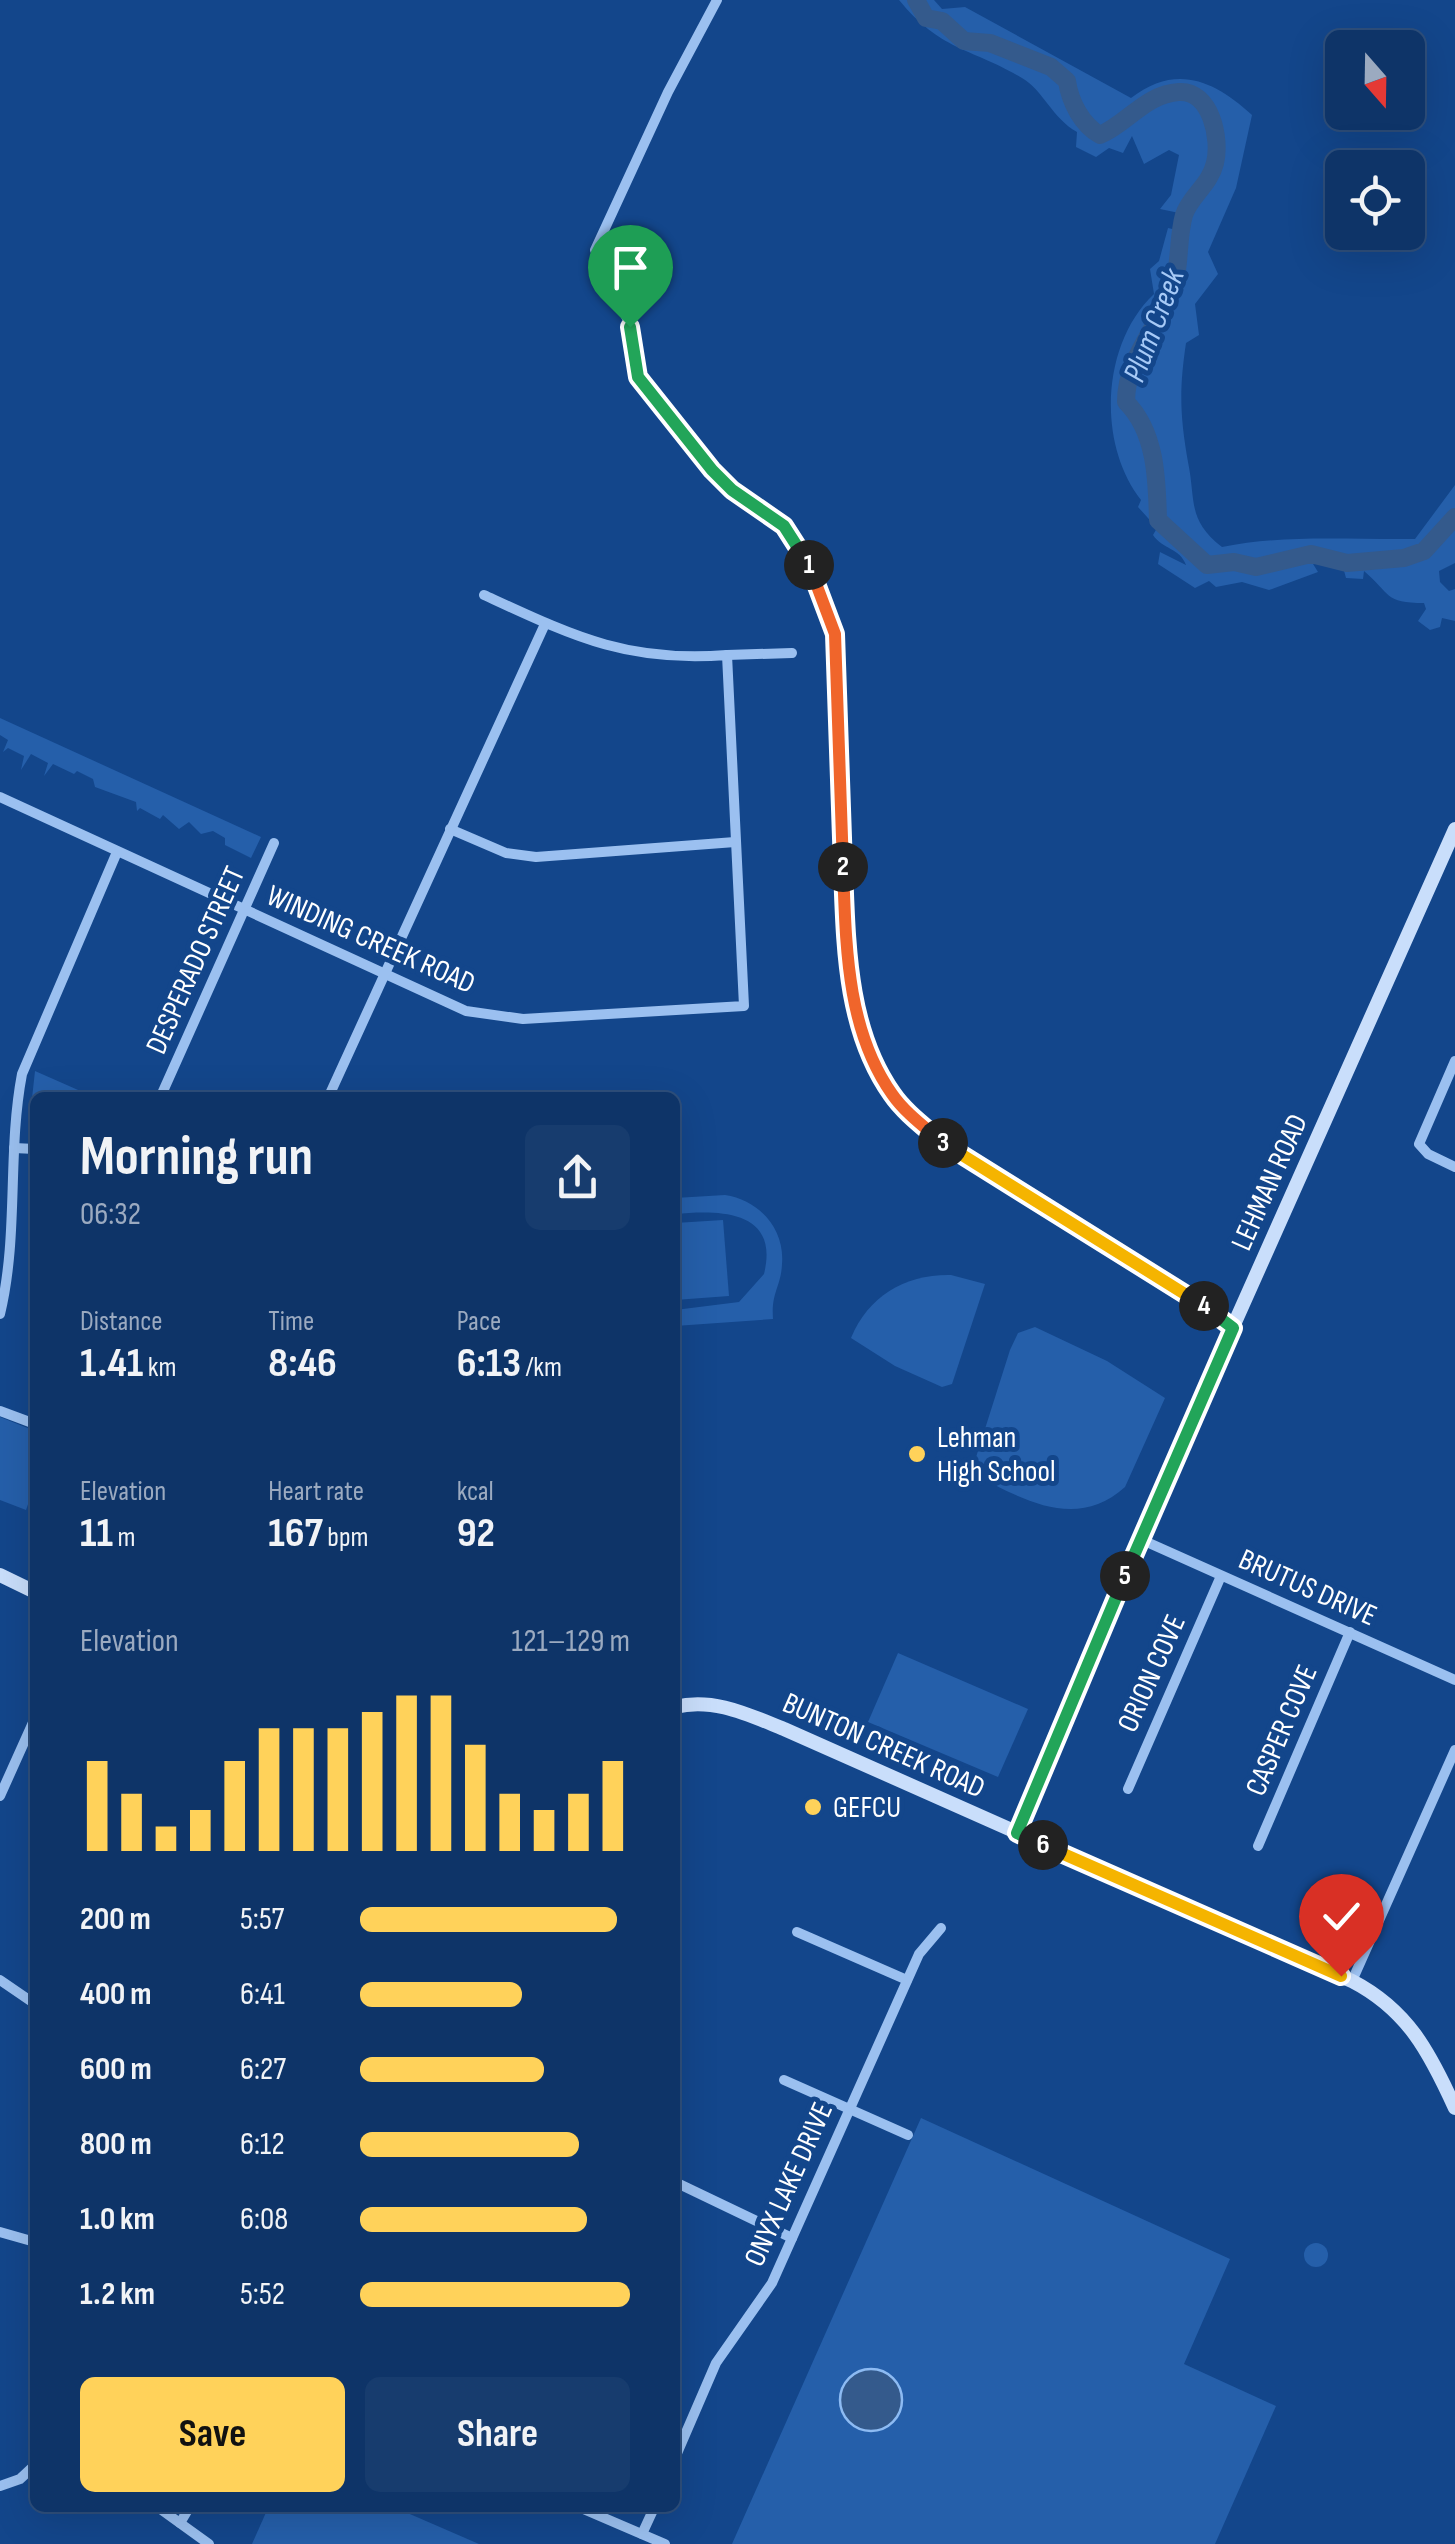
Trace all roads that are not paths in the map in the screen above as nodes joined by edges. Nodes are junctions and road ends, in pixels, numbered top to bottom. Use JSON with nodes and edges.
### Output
{"nodes":[{"id":1,"x":717,"y":0,"type":"edge"},
{"id":2,"x":484,"y":595,"type":"dead end"},
{"id":3,"x":546,"y":624,"type":"junction"},
{"id":4,"x":792,"y":653,"type":"dead end"},
{"id":5,"x":727,"y":656,"type":"junction"},
{"id":6,"x":0,"y":797,"type":"edge"},
{"id":7,"x":450,"y":829,"type":"junction"},
{"id":8,"x":1455,"y":829,"type":"edge"},
{"id":9,"x":735,"y":842,"type":"junction"},
{"id":10,"x":274,"y":843,"type":"dead end"},
{"id":11,"x":118,"y":852,"type":"junction"},
{"id":12,"x":246,"y":910,"type":"junction"},
{"id":13,"x":384,"y":974,"type":"junction"},
{"id":14,"x":1455,"y":1061,"type":"edge"},
{"id":15,"x":163,"y":1092,"type":"edge"},
{"id":16,"x":331,"y":1092,"type":"edge"},
{"id":17,"x":14,"y":1148,"type":"junction"},
{"id":18,"x":30,"y":1150,"type":"edge"},
{"id":19,"x":1455,"y":1167,"type":"edge"},
{"id":20,"x":0,"y":1314,"type":"edge"},
{"id":21,"x":1233,"y":1328,"type":"junction"},
{"id":22,"x":0,"y":1411,"type":"edge"},
{"id":23,"x":30,"y":1422,"type":"edge"},
{"id":24,"x":1140,"y":1539,"type":"junction"},
{"id":25,"x":0,"y":1576,"type":"edge"},
{"id":26,"x":1220,"y":1576,"type":"junction"},
{"id":27,"x":30,"y":1590,"type":"edge"},
{"id":28,"x":1350,"y":1632,"type":"junction"},
{"id":29,"x":1455,"y":1680,"type":"edge"},
{"id":30,"x":680,"y":1705,"type":"edge"},
{"id":31,"x":30,"y":1729,"type":"edge"},
{"id":32,"x":1455,"y":1750,"type":"edge"},
{"id":33,"x":1128,"y":1789,"type":"dead end"},
{"id":34,"x":0,"y":1796,"type":"edge"},
{"id":35,"x":1017,"y":1833,"type":"junction"},
{"id":36,"x":1258,"y":1846,"type":"dead end"},
{"id":37,"x":942,"y":1928,"type":"dead end"},
{"id":38,"x":796,"y":1932,"type":"dead end"},
{"id":39,"x":0,"y":1980,"type":"edge"},
{"id":40,"x":907,"y":1980,"type":"junction"},
{"id":41,"x":1352,"y":1981,"type":"junction"},
{"id":42,"x":30,"y":2001,"type":"edge"},
{"id":43,"x":784,"y":2080,"type":"dead end"},
{"id":44,"x":1455,"y":2108,"type":"edge"},
{"id":45,"x":850,"y":2109,"type":"junction"},
{"id":46,"x":908,"y":2135,"type":"dead end"},
{"id":47,"x":680,"y":2184,"type":"edge"},
{"id":48,"x":0,"y":2232,"type":"edge"},
{"id":49,"x":792,"y":2238,"type":"junction"},
{"id":50,"x":30,"y":2241,"type":"edge"},
{"id":51,"x":680,"y":2446,"type":"edge"},
{"id":52,"x":30,"y":2470,"type":"edge"},
{"id":53,"x":0,"y":2486,"type":"edge"},
{"id":54,"x":165,"y":2512,"type":"edge"},
{"id":55,"x":186,"y":2512,"type":"edge"},
{"id":56,"x":590,"y":2512,"type":"edge"},
{"id":57,"x":652,"y":2512,"type":"edge"},
{"id":58,"x":180,"y":2522,"type":"junction"},
{"id":59,"x":642,"y":2534,"type":"junction"},
{"id":60,"x":209,"y":2544,"type":"edge"},
{"id":61,"x":665,"y":2544,"type":"edge"}],
"edges":[{"from":1,"to":21,"type":"street"},
{"from":2,"to":3,"type":"street"},
{"from":3,"to":5,"type":"street"},
{"from":3,"to":7,"type":"street"},
{"from":4,"to":5,"type":"street"},
{"from":5,"to":9,"type":"street"},
{"from":6,"to":11,"type":"street","name":"WINDING CREEK ROAD"},
{"from":7,"to":9,"type":"street"},
{"from":7,"to":13,"type":"street"},
{"from":8,"to":21,"type":"street","name":"LEHMAN ROAD"},
{"from":9,"to":13,"type":"street","name":"WINDING CREEK ROAD"},
{"from":10,"to":12,"type":"street","name":"DESPERADO STREET"},
{"from":11,"to":12,"type":"street","name":"WINDING CREEK ROAD"},
{"from":11,"to":17,"type":"street"},
{"from":12,"to":13,"type":"street","name":"WINDING CREEK ROAD"},
{"from":12,"to":15,"type":"street","name":"DESPERADO STREET"},
{"from":13,"to":16,"type":"street"},
{"from":14,"to":19,"type":"street"},
{"from":17,"to":18,"type":"street"},
{"from":17,"to":20,"type":"street"},
{"from":21,"to":24,"type":"street","name":"LEHMAN ROAD"},
{"from":22,"to":23,"type":"street"},
{"from":24,"to":26,"type":"street","name":"BRUTUS DRIVE"},
{"from":24,"to":35,"type":"street","name":"LEHMAN ROAD"},
{"from":25,"to":27,"type":"street"},
{"from":26,"to":28,"type":"street","name":"BRUTUS DRIVE"},
{"from":26,"to":33,"type":"street","name":"ORION COVE"},
{"from":28,"to":29,"type":"street","name":"BRUTUS DRIVE"},
{"from":28,"to":36,"type":"street","name":"CASPER COVE"},
{"from":30,"to":35,"type":"street","name":"BUNTON CREEK ROAD"},
{"from":31,"to":34,"type":"street"},
{"from":32,"to":41,"type":"street"},
{"from":35,"to":41,"type":"street","name":"BUNTON CREEK ROAD"},
{"from":37,"to":40,"type":"street","name":"ONYX LAKE DRIVE"},
{"from":38,"to":40,"type":"street"},
{"from":39,"to":42,"type":"street"},
{"from":40,"to":45,"type":"street","name":"ONYX LAKE DRIVE"},
{"from":41,"to":44,"type":"street","name":"BUNTON CREEK ROAD"},
{"from":43,"to":45,"type":"street"},
{"from":45,"to":46,"type":"street"},
{"from":45,"to":49,"type":"street","name":"ONYX LAKE DRIVE"},
{"from":47,"to":49,"type":"street"},
{"from":48,"to":50,"type":"street"},
{"from":49,"to":51,"type":"street","name":"ONYX LAKE DRIVE"},
{"from":52,"to":53,"type":"street"},
{"from":54,"to":58,"type":"street"},
{"from":55,"to":58,"type":"street"},
{"from":56,"to":59,"type":"street"},
{"from":57,"to":59,"type":"street"},
{"from":58,"to":60,"type":"street"},
{"from":59,"to":61,"type":"street"}]}
